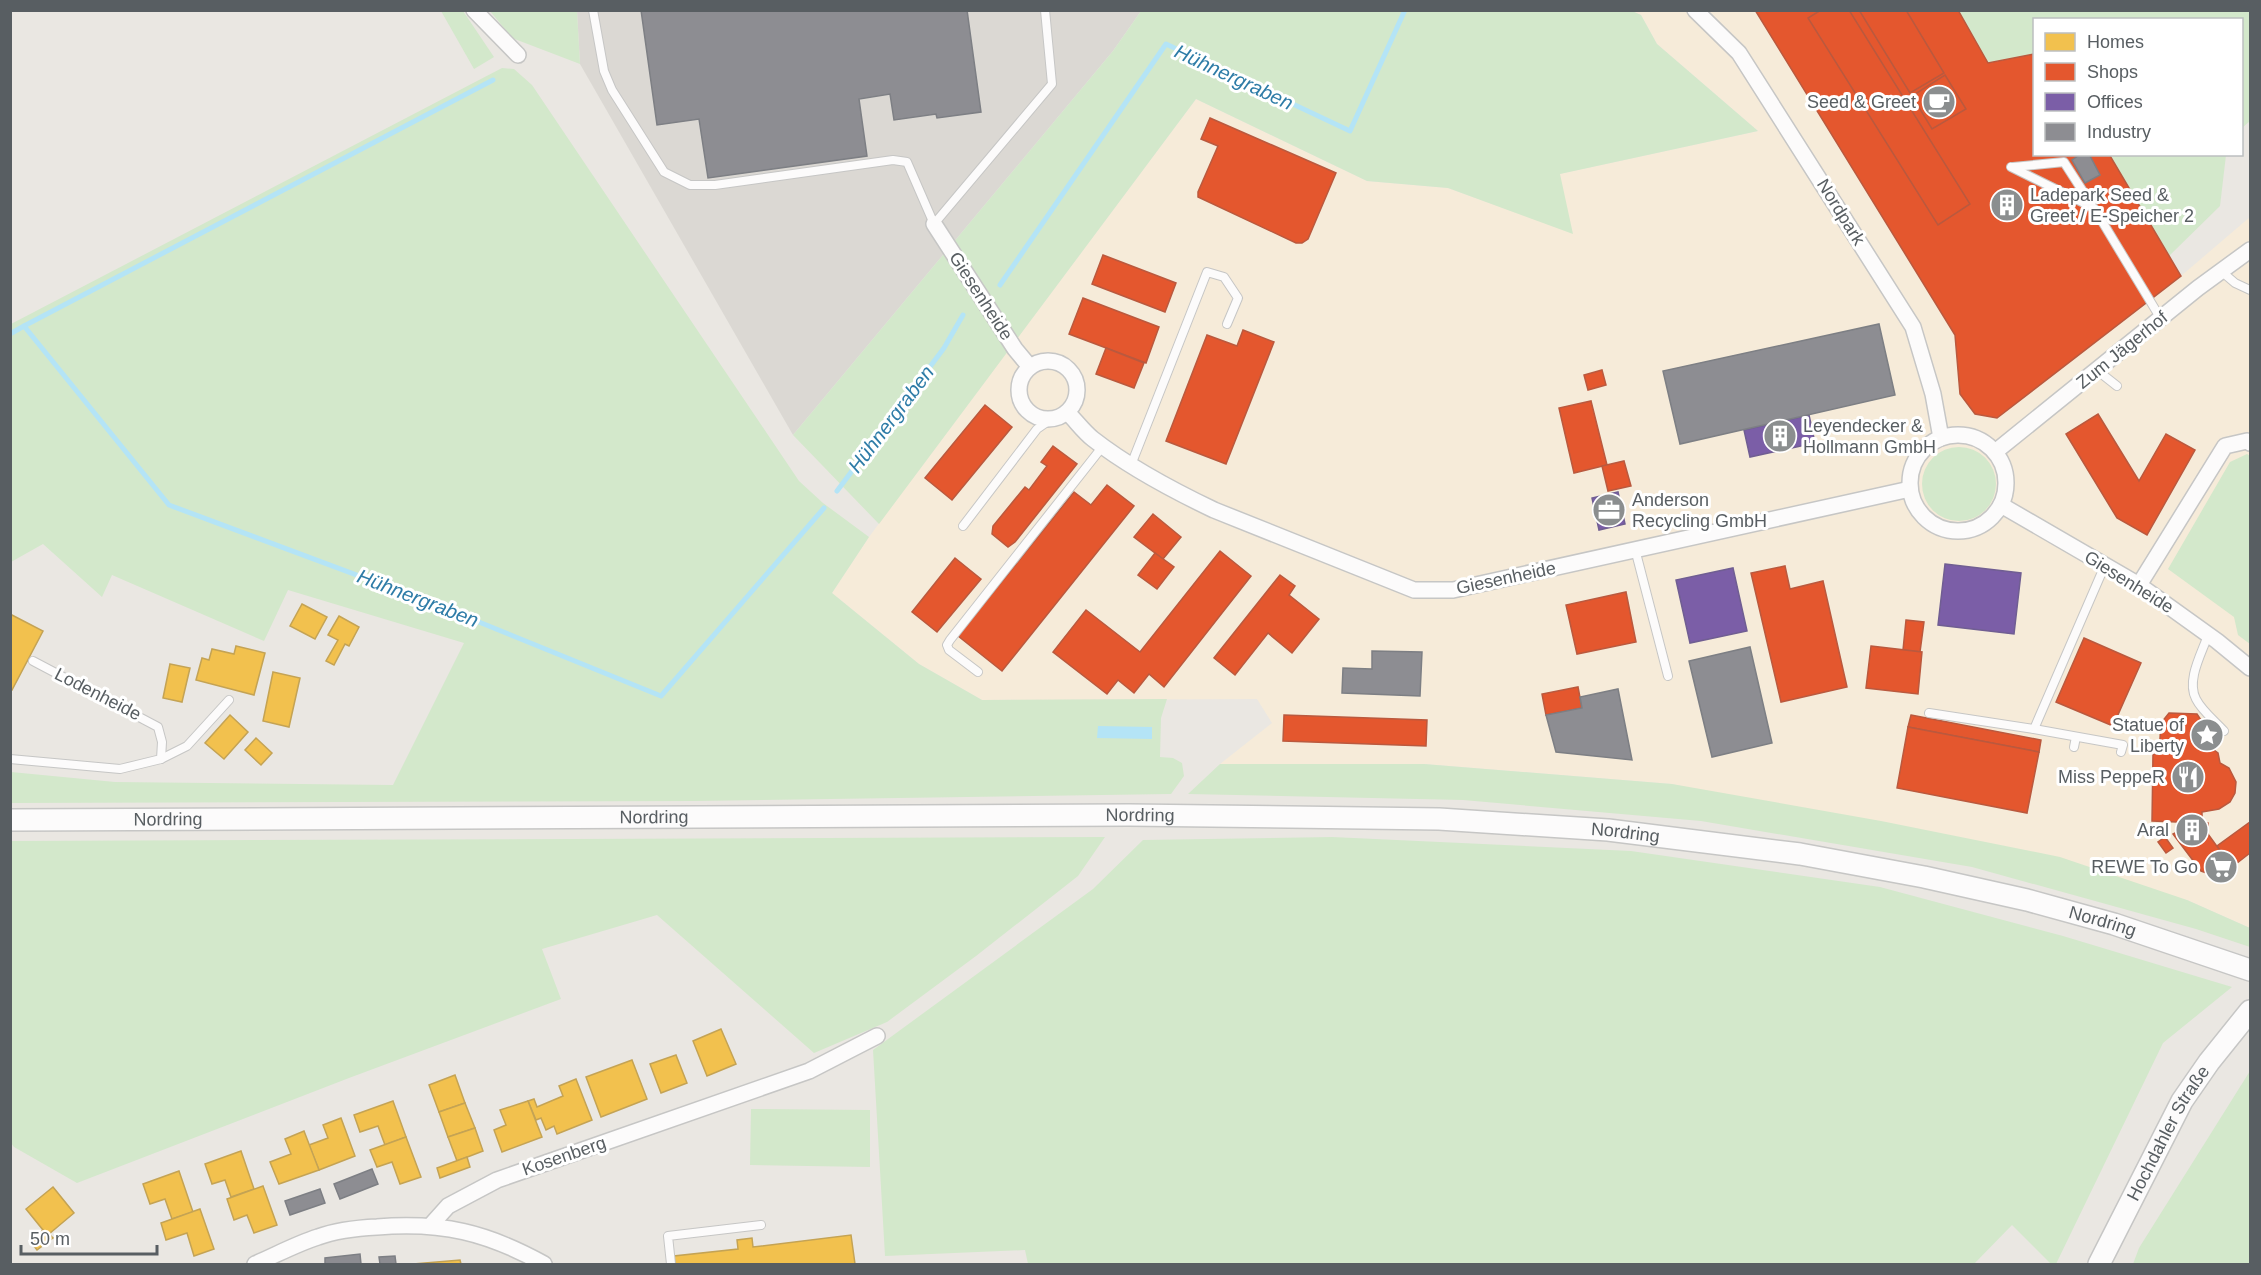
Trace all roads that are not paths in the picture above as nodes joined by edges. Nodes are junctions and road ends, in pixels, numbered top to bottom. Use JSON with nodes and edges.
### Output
{"nodes":[{"id":1,"x":474,"y":10,"type":"edge"},
{"id":2,"x":593,"y":10,"type":"edge"},
{"id":3,"x":1045,"y":10,"type":"edge"},
{"id":4,"x":1695,"y":10,"type":"edge"},
{"id":5,"x":518,"y":55,"type":"dead end"},
{"id":6,"x":2094,"y":208,"type":"junction"},
{"id":7,"x":934,"y":224,"type":"junction"},
{"id":8,"x":2250,"y":250,"type":"edge"},
{"id":9,"x":2222,"y":271,"type":"junction"},
{"id":10,"x":2250,"y":290,"type":"edge"},
{"id":11,"x":2161,"y":319,"type":"junction"},
{"id":12,"x":1227,"y":324,"type":"dead end"},
{"id":13,"x":1030,"y":368,"type":"junction"},
{"id":14,"x":2097,"y":370,"type":"junction"},
{"id":15,"x":2117,"y":386,"type":"dead end"},
{"id":16,"x":1068,"y":412,"type":"junction"},
{"id":17,"x":1050,"y":420,"type":"junction"},
{"id":18,"x":1941,"y":438,"type":"junction"},
{"id":19,"x":2250,"y":443,"type":"edge"},
{"id":20,"x":1103,"y":446,"type":"junction"},
{"id":21,"x":1995,"y":453,"type":"junction"},
{"id":22,"x":1131,"y":465,"type":"junction"},
{"id":23,"x":1910,"y":489,"type":"junction"},
{"id":24,"x":2001,"y":505,"type":"junction"},
{"id":25,"x":963,"y":526,"type":"dead end"},
{"id":26,"x":1635,"y":549,"type":"junction"},
{"id":27,"x":2105,"y":565,"type":"junction"},
{"id":28,"x":2139,"y":585,"type":"junction"},
{"id":29,"x":2208,"y":634,"type":"junction"},
{"id":30,"x":33,"y":661,"type":"dead end"},
{"id":31,"x":2250,"y":668,"type":"edge"},
{"id":32,"x":978,"y":672,"type":"dead end"},
{"id":33,"x":1668,"y":676,"type":"dead end"},
{"id":34,"x":229,"y":700,"type":"dead end"},
{"id":35,"x":1929,"y":713,"type":"dead end"},
{"id":36,"x":2034,"y":729,"type":"junction"},
{"id":37,"x":2224,"y":731,"type":"dead end"},
{"id":38,"x":2076,"y":737,"type":"junction"},
{"id":39,"x":2074,"y":747,"type":"dead end"},
{"id":40,"x":2121,"y":752,"type":"dead end"},
{"id":41,"x":10,"y":759,"type":"edge"},
{"id":42,"x":161,"y":759,"type":"junction"},
{"id":43,"x":10,"y":820,"type":"edge"},
{"id":44,"x":2247,"y":969,"type":"edge"},
{"id":45,"x":2250,"y":1011,"type":"edge"},
{"id":46,"x":877,"y":1036,"type":"dead end"},
{"id":47,"x":431,"y":1225,"type":"junction"},
{"id":48,"x":761,"y":1225,"type":"dead end"},
{"id":49,"x":255,"y":1264,"type":"edge"},
{"id":50,"x":544,"y":1264,"type":"edge"},
{"id":51,"x":671,"y":1264,"type":"edge"},
{"id":52,"x":2099,"y":1264,"type":"edge"}],
"edges":[{"from":1,"to":5,"type":"street"},
{"from":2,"to":7,"type":"lane"},
{"from":3,"to":7,"type":"lane"},
{"from":4,"to":18,"type":"street","name":"Nordpark"},
{"from":6,"to":6,"type":"lane"},
{"from":6,"to":11,"type":"lane"},
{"from":7,"to":13,"type":"street","name":"Giesenheide"},
{"from":8,"to":9,"type":"street","name":"Zum Jägerhof"},
{"from":9,"to":10,"type":"lane"},
{"from":9,"to":11,"type":"street","name":"Zum Jägerhof"},
{"from":11,"to":14,"type":"street","name":"Zum Jägerhof"},
{"from":12,"to":22,"type":"lane"},
{"from":13,"to":16,"type":"street"},
{"from":13,"to":17,"type":"street"},
{"from":14,"to":15,"type":"lane"},
{"from":14,"to":21,"type":"street","name":"Zum Jägerhof"},
{"from":16,"to":17,"type":"street"},
{"from":16,"to":20,"type":"street","name":"Giesenheide"},
{"from":17,"to":25,"type":"lane"},
{"from":18,"to":21,"type":"street"},
{"from":18,"to":23,"type":"street"},
{"from":19,"to":28,"type":"street"},
{"from":20,"to":22,"type":"street","name":"Giesenheide"},
{"from":20,"to":32,"type":"lane"},
{"from":21,"to":24,"type":"street"},
{"from":22,"to":26,"type":"street","name":"Giesenheide"},
{"from":23,"to":24,"type":"street"},
{"from":23,"to":26,"type":"street","name":"Giesenheide"},
{"from":24,"to":27,"type":"street","name":"Giesenheide"},
{"from":26,"to":33,"type":"lane"},
{"from":27,"to":28,"type":"street","name":"Giesenheide"},
{"from":27,"to":36,"type":"lane"},
{"from":28,"to":29,"type":"street","name":"Giesenheide"},
{"from":29,"to":31,"type":"street","name":"Giesenheide"},
{"from":29,"to":37,"type":"lane"},
{"from":30,"to":42,"type":"lane","name":"Lodenheide"},
{"from":34,"to":42,"type":"lane"},
{"from":35,"to":36,"type":"lane"},
{"from":36,"to":38,"type":"lane"},
{"from":38,"to":39,"type":"lane"},
{"from":38,"to":40,"type":"lane"},
{"from":41,"to":42,"type":"lane"},
{"from":43,"to":44,"type":"main road","name":"Nordring"},
{"from":45,"to":52,"type":"main road","name":"Hochdahler Straße"},
{"from":46,"to":47,"type":"street","name":"Kosenberg"},
{"from":47,"to":49,"type":"street"},
{"from":47,"to":50,"type":"street"},
{"from":48,"to":51,"type":"lane"}]}
